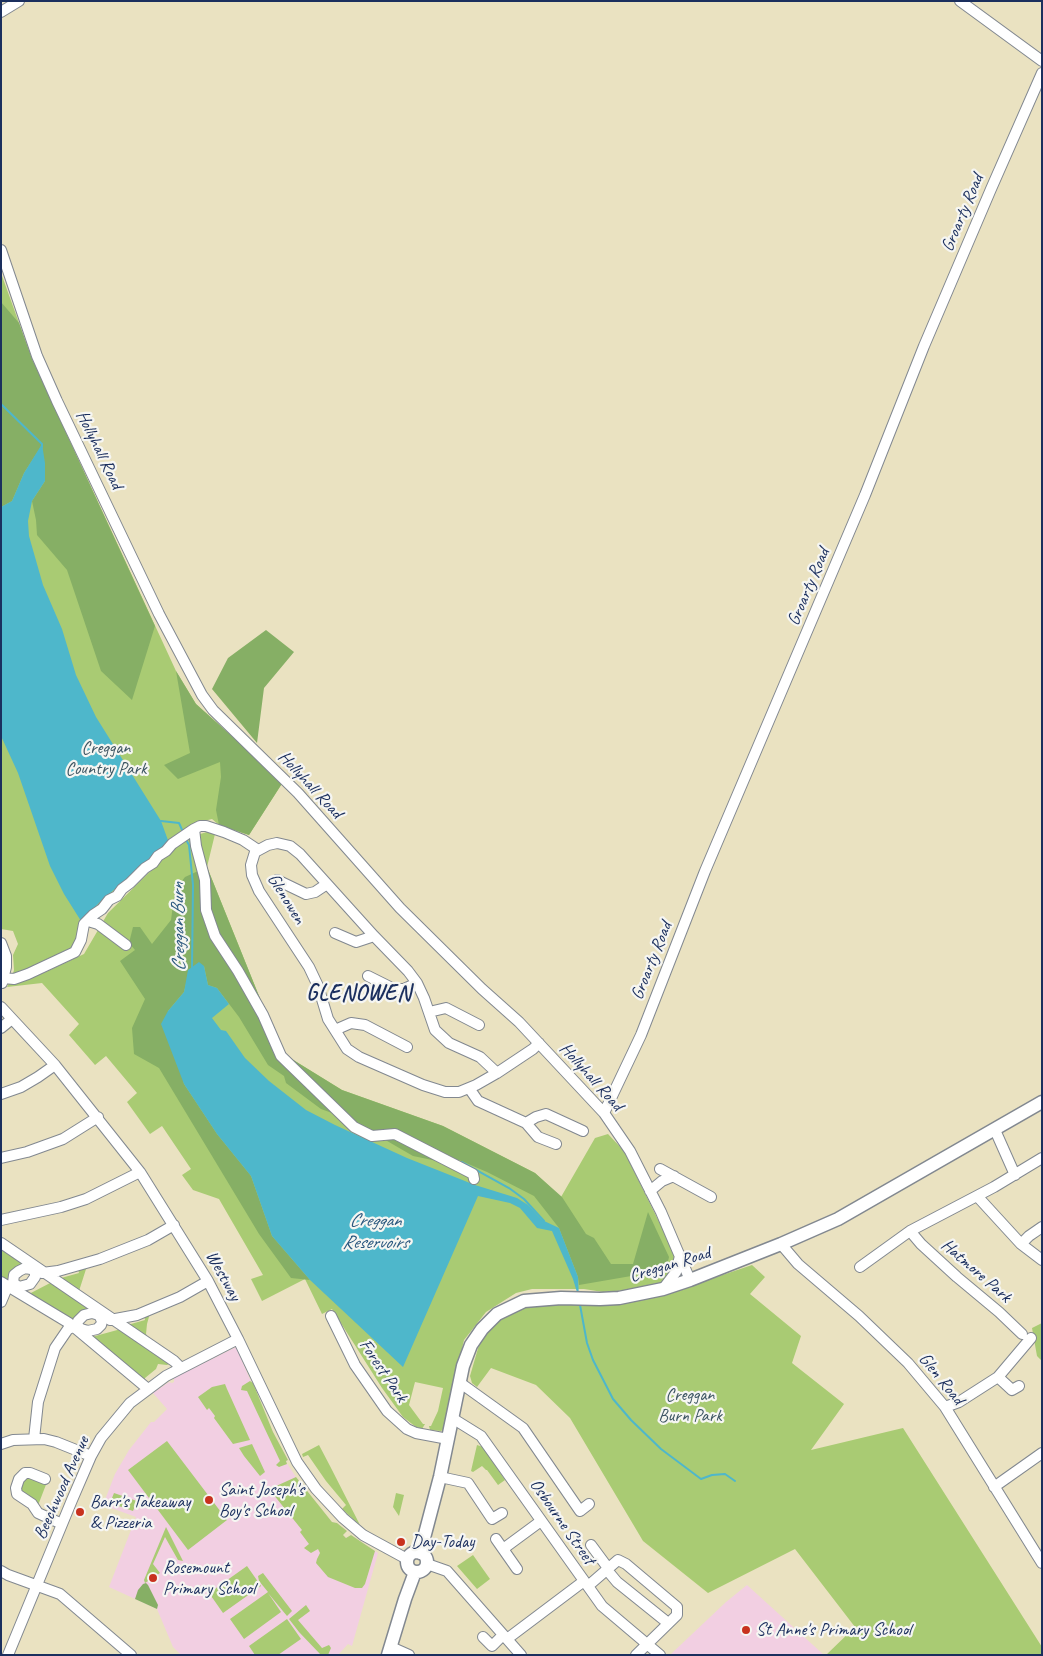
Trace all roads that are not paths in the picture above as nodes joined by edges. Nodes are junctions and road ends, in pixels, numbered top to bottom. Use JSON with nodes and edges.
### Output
{"nodes":[{"id":1,"x":19,"y":1,"type":"edge"},
{"id":2,"x":960,"y":1,"type":"edge"},
{"id":3,"x":1,"y":12,"type":"edge"},
{"id":4,"x":1042,"y":61,"type":"edge"},
{"id":5,"x":1042,"y":73,"type":"edge"},
{"id":6,"x":1,"y":250,"type":"edge"},
{"id":7,"x":188,"y":833,"type":"junction"},
{"id":8,"x":258,"y":850,"type":"junction"},
{"id":9,"x":277,"y":880,"type":"dead end"},
{"id":10,"x":327,"y":884,"type":"junction"},
{"id":11,"x":88,"y":920,"type":"junction"},
{"id":12,"x":335,"y":933,"type":"dead end"},
{"id":13,"x":374,"y":936,"type":"junction"},
{"id":14,"x":1,"y":943,"type":"edge"},
{"id":15,"x":126,"y":945,"type":"dead end"},
{"id":16,"x":368,"y":976,"type":"dead end"},
{"id":17,"x":3,"y":981,"type":"edge"},
{"id":18,"x":417,"y":983,"type":"junction"},
{"id":19,"x":1,"y":1007,"type":"edge"},
{"id":20,"x":429,"y":1012,"type":"junction"},
{"id":21,"x":12,"y":1019,"type":"junction"},
{"id":22,"x":479,"y":1025,"type":"dead end"},
{"id":23,"x":1,"y":1028,"type":"edge"},
{"id":24,"x":334,"y":1030,"type":"junction"},
{"id":25,"x":539,"y":1043,"type":"junction"},
{"id":26,"x":407,"y":1047,"type":"dead end"},
{"id":27,"x":55,"y":1065,"type":"junction"},
{"id":28,"x":498,"y":1073,"type":"junction"},
{"id":29,"x":469,"y":1088,"type":"junction"},
{"id":30,"x":1,"y":1094,"type":"edge"},
{"id":31,"x":1042,"y":1102,"type":"edge"},
{"id":32,"x":604,"y":1113,"type":"junction"},
{"id":33,"x":98,"y":1117,"type":"junction"},
{"id":34,"x":526,"y":1123,"type":"junction"},
{"id":35,"x":995,"y":1130,"type":"junction"},
{"id":36,"x":583,"y":1131,"type":"dead end"},
{"id":37,"x":556,"y":1144,"type":"dead end"},
{"id":38,"x":1,"y":1158,"type":"edge"},
{"id":39,"x":1042,"y":1158,"type":"edge"},
{"id":40,"x":660,"y":1169,"type":"dead end"},
{"id":41,"x":140,"y":1172,"type":"junction"},
{"id":42,"x":1015,"y":1175,"type":"junction"},
{"id":43,"x":674,"y":1176,"type":"junction"},
{"id":44,"x":474,"y":1179,"type":"dead end"},
{"id":45,"x":650,"y":1191,"type":"junction"},
{"id":46,"x":977,"y":1196,"type":"junction"},
{"id":47,"x":711,"y":1197,"type":"dead end"},
{"id":48,"x":1,"y":1220,"type":"edge"},
{"id":49,"x":174,"y":1225,"type":"junction"},
{"id":50,"x":1042,"y":1226,"type":"edge"},
{"id":51,"x":910,"y":1231,"type":"junction"},
{"id":52,"x":1,"y":1243,"type":"edge"},
{"id":53,"x":781,"y":1244,"type":"junction"},
{"id":54,"x":1021,"y":1244,"type":"junction"},
{"id":55,"x":680,"y":1256,"type":"junction"},
{"id":56,"x":1042,"y":1260,"type":"edge"},
{"id":57,"x":860,"y":1267,"type":"dead end"},
{"id":58,"x":39,"y":1273,"type":"junction"},
{"id":59,"x":690,"y":1280,"type":"junction"},
{"id":60,"x":208,"y":1281,"type":"junction"},
{"id":61,"x":8,"y":1284,"type":"edge"},
{"id":62,"x":663,"y":1289,"type":"junction"},
{"id":63,"x":1,"y":1302,"type":"edge"},
{"id":64,"x":331,"y":1316,"type":"dead end"},
{"id":65,"x":108,"y":1320,"type":"junction"},
{"id":66,"x":75,"y":1326,"type":"junction"},
{"id":67,"x":238,"y":1339,"type":"junction"},
{"id":68,"x":181,"y":1368,"type":"junction"},
{"id":69,"x":998,"y":1377,"type":"junction"},
{"id":70,"x":459,"y":1382,"type":"junction"},
{"id":71,"x":148,"y":1389,"type":"junction"},
{"id":72,"x":1013,"y":1390,"type":"dead end"},
{"id":73,"x":946,"y":1407,"type":"junction"},
{"id":74,"x":452,"y":1418,"type":"junction"},
{"id":75,"x":34,"y":1439,"type":"junction"},
{"id":76,"x":448,"y":1439,"type":"junction"},
{"id":77,"x":1,"y":1444,"type":"edge"},
{"id":78,"x":1042,"y":1453,"type":"edge"},
{"id":79,"x":91,"y":1456,"type":"junction"},
{"id":80,"x":440,"y":1477,"type":"junction"},
{"id":81,"x":45,"y":1479,"type":"dead end"},
{"id":82,"x":994,"y":1487,"type":"junction"},
{"id":83,"x":589,"y":1504,"type":"dead end"},
{"id":84,"x":502,"y":1513,"type":"dead end"},
{"id":85,"x":541,"y":1521,"type":"junction"},
{"id":86,"x":62,"y":1524,"type":"junction"},
{"id":87,"x":496,"y":1539,"type":"dead end"},
{"id":88,"x":591,"y":1545,"type":"dead end"},
{"id":89,"x":503,"y":1549,"type":"junction"},
{"id":90,"x":420,"y":1552,"type":"junction"},
{"id":91,"x":407,"y":1559,"type":"junction"},
{"id":92,"x":1042,"y":1563,"type":"edge"},
{"id":93,"x":427,"y":1564,"type":"junction"},
{"id":94,"x":517,"y":1569,"type":"dead end"},
{"id":95,"x":608,"y":1569,"type":"junction"},
{"id":96,"x":1,"y":1571,"type":"edge"},
{"id":97,"x":415,"y":1572,"type":"junction"},
{"id":98,"x":586,"y":1584,"type":"junction"},
{"id":99,"x":37,"y":1586,"type":"junction"},
{"id":100,"x":668,"y":1623,"type":"junction"},
{"id":101,"x":483,"y":1637,"type":"dead end"},
{"id":102,"x":505,"y":1637,"type":"junction"},
{"id":103,"x":647,"y":1645,"type":"junction"},
{"id":104,"x":390,"y":1651,"type":"edge"},
{"id":105,"x":8,"y":1655,"type":"edge"},
{"id":106,"x":131,"y":1655,"type":"edge"},
{"id":107,"x":409,"y":1655,"type":"edge"},
{"id":108,"x":521,"y":1655,"type":"edge"},
{"id":109,"x":636,"y":1655,"type":"edge"},
{"id":110,"x":660,"y":1655,"type":"edge"}],
"edges":[{"from":1,"to":3,"type":"street"},
{"from":2,"to":4,"type":"street"},
{"from":5,"to":32,"type":"street","name":"Groarty Road"},
{"from":6,"to":25,"type":"street","name":"Hollyhall Road"},
{"from":7,"to":8,"type":"street"},
{"from":7,"to":11,"type":"street"},
{"from":7,"to":44,"type":"street"},
{"from":8,"to":10,"type":"street","name":"Glenowen"},
{"from":8,"to":24,"type":"street","name":"Glenowen"},
{"from":9,"to":10,"type":"street"},
{"from":10,"to":13,"type":"street","name":"Glenowen"},
{"from":11,"to":15,"type":"street"},
{"from":11,"to":17,"type":"street"},
{"from":12,"to":13,"type":"street"},
{"from":13,"to":18,"type":"street","name":"Glenowen"},
{"from":14,"to":17,"type":"street"},
{"from":16,"to":18,"type":"street"},
{"from":18,"to":20,"type":"street","name":"Glenowen"},
{"from":19,"to":21,"type":"street","name":"Westway"},
{"from":20,"to":22,"type":"street"},
{"from":20,"to":28,"type":"street","name":"Glenowen"},
{"from":21,"to":23,"type":"street"},
{"from":21,"to":27,"type":"street","name":"Westway"},
{"from":24,"to":26,"type":"street"},
{"from":24,"to":29,"type":"street","name":"Glenowen"},
{"from":25,"to":28,"type":"street","name":"Glenowen"},
{"from":25,"to":32,"type":"street","name":"Hollyhall Road"},
{"from":27,"to":30,"type":"street"},
{"from":27,"to":33,"type":"street","name":"Westway"},
{"from":28,"to":29,"type":"street","name":"Glenowen"},
{"from":29,"to":34,"type":"street"},
{"from":31,"to":35,"type":"main road","name":"Creggan Road"},
{"from":32,"to":45,"type":"street","name":"Hollyhall Road"},
{"from":33,"to":38,"type":"street"},
{"from":33,"to":41,"type":"street","name":"Westway"},
{"from":34,"to":36,"type":"street"},
{"from":34,"to":37,"type":"street"},
{"from":35,"to":42,"type":"street"},
{"from":35,"to":53,"type":"main road","name":"Creggan Road"},
{"from":39,"to":42,"type":"street","name":"Hatmore Park"},
{"from":40,"to":43,"type":"street"},
{"from":41,"to":48,"type":"street"},
{"from":41,"to":49,"type":"street","name":"Westway"},
{"from":42,"to":46,"type":"street","name":"Hatmore Park"},
{"from":43,"to":45,"type":"street"},
{"from":43,"to":47,"type":"street"},
{"from":45,"to":55,"type":"street","name":"Hollyhall Road"},
{"from":46,"to":51,"type":"street","name":"Hatmore Park"},
{"from":46,"to":54,"type":"street"},
{"from":49,"to":58,"type":"street"},
{"from":49,"to":60,"type":"street","name":"Westway"},
{"from":50,"to":54,"type":"street"},
{"from":51,"to":57,"type":"street","name":"Hatmore Park"},
{"from":51,"to":69,"type":"street","name":"Hatmore Park"},
{"from":52,"to":58,"type":"street"},
{"from":53,"to":59,"type":"main road","name":"Creggan Road"},
{"from":53,"to":73,"type":"street","name":"Glen Road"},
{"from":54,"to":56,"type":"street"},
{"from":55,"to":59,"type":"street","name":"Hollyhall Road"},
{"from":55,"to":62,"type":"street"},
{"from":58,"to":61,"type":"street"},
{"from":58,"to":65,"type":"street"},
{"from":59,"to":62,"type":"main road","name":"Creggan Road"},
{"from":60,"to":65,"type":"street"},
{"from":60,"to":67,"type":"street","name":"Westway"},
{"from":61,"to":63,"type":"street"},
{"from":61,"to":66,"type":"street"},
{"from":62,"to":70,"type":"main road","name":"Creggan Road"},
{"from":64,"to":76,"type":"street","name":"Forest Park"},
{"from":65,"to":66,"type":"street"},
{"from":65,"to":66,"type":"street"},
{"from":65,"to":68,"type":"street"},
{"from":66,"to":71,"type":"street"},
{"from":66,"to":75,"type":"street"},
{"from":67,"to":68,"type":"street","name":"Beechwood Avenue"},
{"from":67,"to":91,"type":"street","name":"Westway"},
{"from":68,"to":71,"type":"street","name":"Beechwood Avenue"},
{"from":69,"to":72,"type":"street"},
{"from":69,"to":73,"type":"street"},
{"from":70,"to":74,"type":"main road","name":"Creggan Road"},
{"from":70,"to":83,"type":"street"},
{"from":71,"to":79,"type":"street","name":"Beechwood Avenue"},
{"from":73,"to":82,"type":"street","name":"Glen Road"},
{"from":74,"to":76,"type":"main road","name":"Creggan Road"},
{"from":74,"to":85,"type":"street","name":"Osbourne Street"},
{"from":75,"to":77,"type":"street"},
{"from":75,"to":79,"type":"street"},
{"from":76,"to":80,"type":"main road","name":"Creggan Road"},
{"from":78,"to":82,"type":"street"},
{"from":79,"to":86,"type":"street","name":"Beechwood Avenue"},
{"from":80,"to":84,"type":"street"},
{"from":80,"to":90,"type":"main road","name":"Creggan Road"},
{"from":81,"to":86,"type":"street"},
{"from":82,"to":92,"type":"street","name":"Glen Road"},
{"from":85,"to":89,"type":"street"},
{"from":85,"to":98,"type":"street","name":"Osbourne Street"},
{"from":86,"to":99,"type":"street","name":"Beechwood Avenue"},
{"from":87,"to":89,"type":"street"},
{"from":88,"to":95,"type":"street"},
{"from":89,"to":94,"type":"street"},
{"from":90,"to":91,"type":"main road"},
{"from":90,"to":93,"type":"main road"},
{"from":91,"to":97,"type":"main road"},
{"from":93,"to":97,"type":"main road"},
{"from":93,"to":102,"type":"street"},
{"from":95,"to":98,"type":"street"},
{"from":95,"to":100,"type":"street"},
{"from":95,"to":100,"type":"street"},
{"from":96,"to":99,"type":"street"},
{"from":97,"to":104,"type":"main road"},
{"from":98,"to":102,"type":"street"},
{"from":98,"to":103,"type":"street","name":"Osbourne Street"},
{"from":99,"to":105,"type":"street","name":"Beechwood Avenue"},
{"from":99,"to":106,"type":"street"},
{"from":100,"to":103,"type":"street"},
{"from":101,"to":102,"type":"street"},
{"from":102,"to":108,"type":"street"},
{"from":103,"to":109,"type":"street"},
{"from":103,"to":110,"type":"street","name":"Osbourne Street"},
{"from":104,"to":107,"type":"street"}]}
